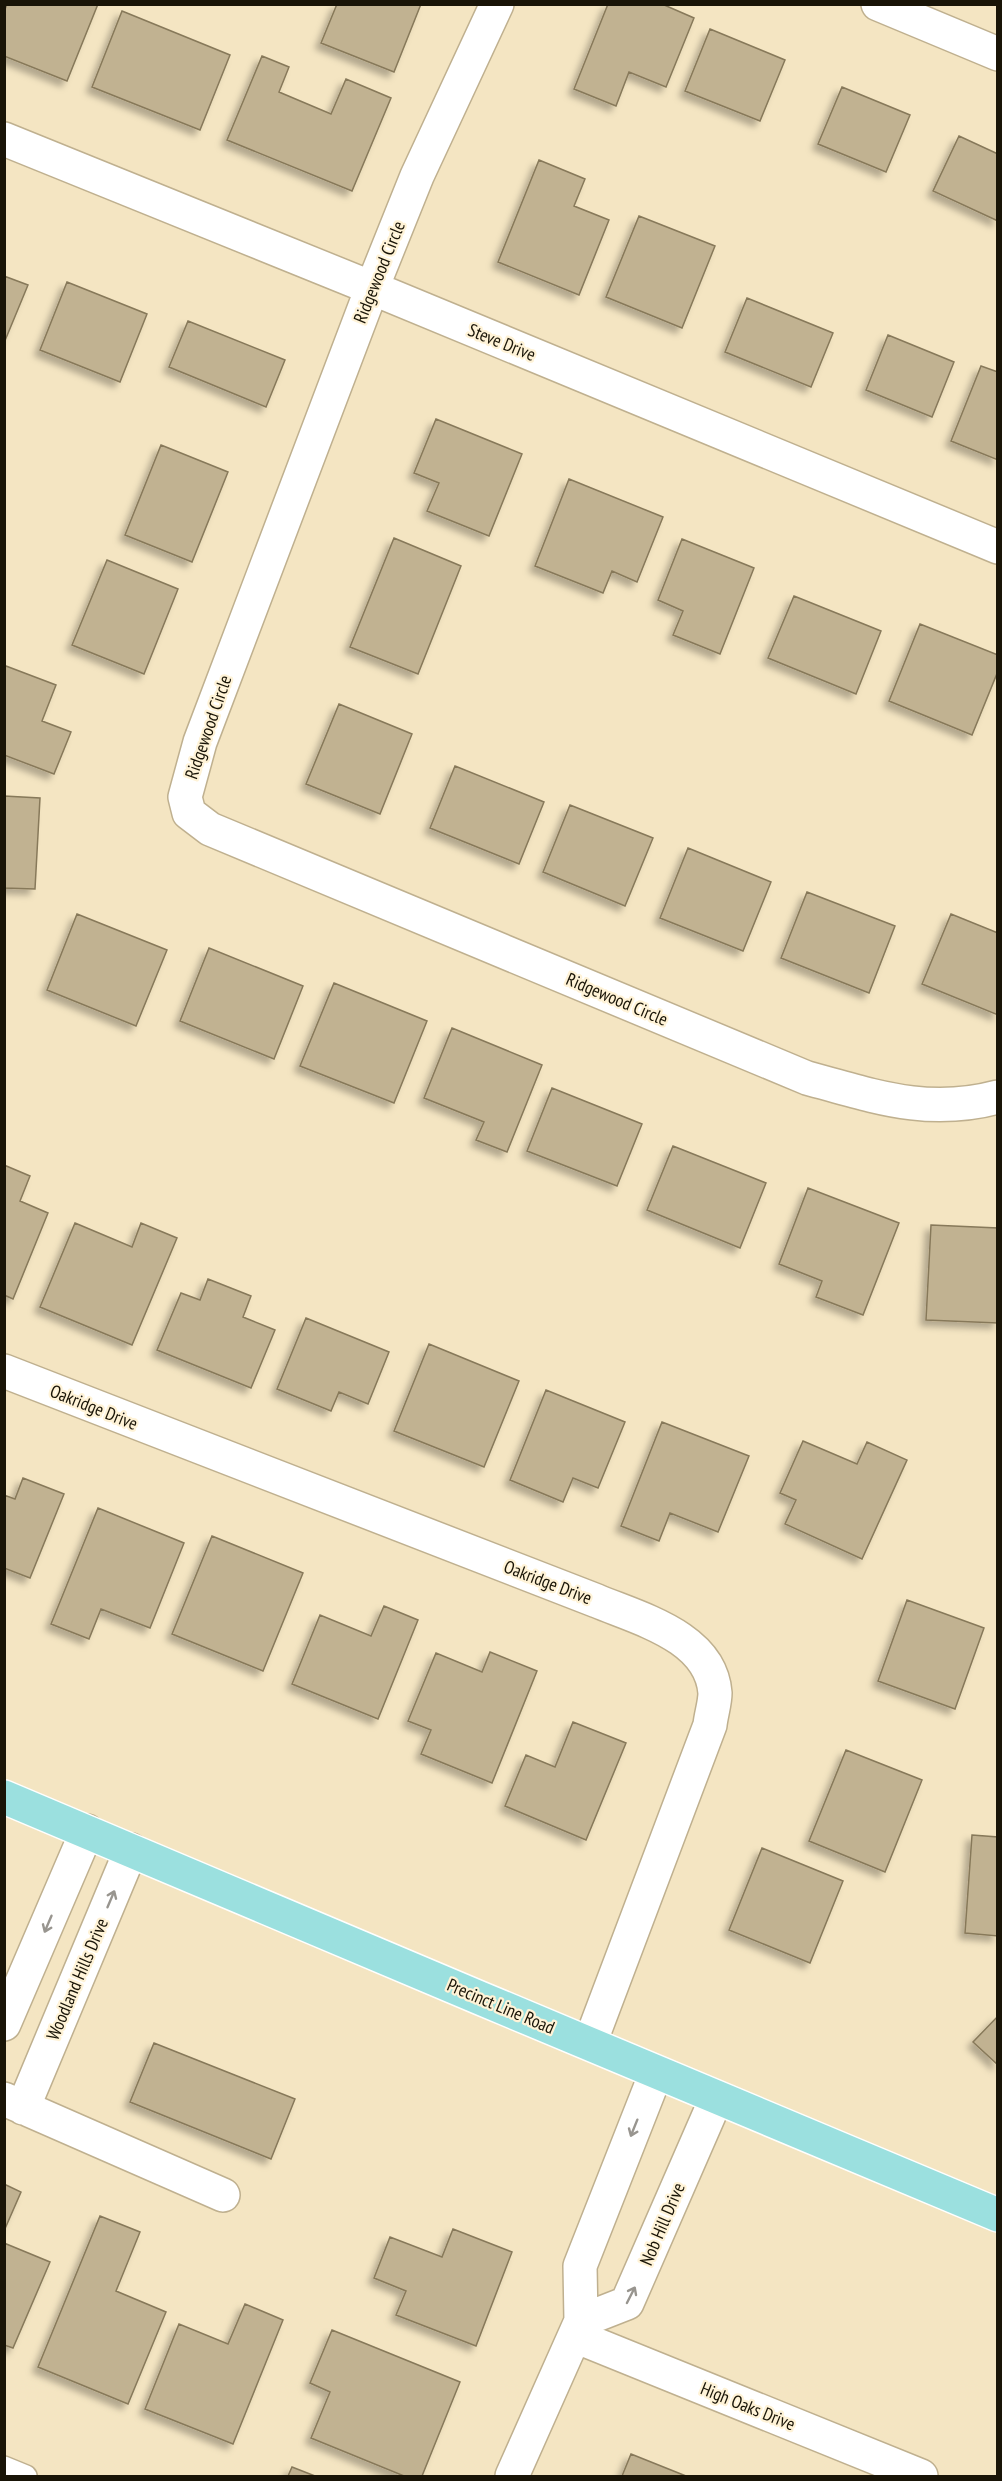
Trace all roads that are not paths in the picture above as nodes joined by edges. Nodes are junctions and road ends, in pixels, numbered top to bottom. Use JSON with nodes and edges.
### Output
{"nodes":[{"id":1,"x":497,"y":4,"type":"edge"},
{"id":2,"x":896,"y":8,"type":"edge"},
{"id":3,"x":998,"y":54,"type":"edge"},
{"id":4,"x":4,"y":140,"type":"edge"},
{"id":5,"x":372,"y":288,"type":"junction"},
{"id":6,"x":998,"y":547,"type":"edge"},
{"id":7,"x":998,"y":1097,"type":"edge"},
{"id":8,"x":4,"y":1371,"type":"edge"},
{"id":9,"x":4,"y":1797,"type":"edge"},
{"id":10,"x":87,"y":1831,"type":"junction"},
{"id":11,"x":131,"y":1850,"type":"junction"},
{"id":12,"x":4,"y":2024,"type":"edge"},
{"id":13,"x":590,"y":2043,"type":"junction"},
{"id":14,"x":656,"y":2073,"type":"junction"},
{"id":15,"x":716,"y":2099,"type":"junction"},
{"id":16,"x":14,"y":2104,"type":"edge"},
{"id":17,"x":223,"y":2195,"type":"dead end"},
{"id":18,"x":998,"y":2215,"type":"edge"},
{"id":19,"x":578,"y":2328,"type":"junction"},
{"id":20,"x":4,"y":2468,"type":"edge"},
{"id":21,"x":26,"y":2476,"type":"edge"},
{"id":22,"x":512,"y":2476,"type":"edge"},
{"id":23,"x":921,"y":2476,"type":"edge"}],
"edges":[{"from":1,"to":5,"type":"street","name":"Ridgewood Circle"},
{"from":2,"to":3,"type":"street"},
{"from":4,"to":5,"type":"street","name":"Steve Drive"},
{"from":5,"to":6,"type":"street","name":"Steve Drive"},
{"from":5,"to":7,"type":"street","name":"Ridgewood Circle"},
{"from":8,"to":13,"type":"street","name":"Oakridge Drive"},
{"from":9,"to":10,"type":"main road","name":"Precinct Line Road"},
{"from":10,"to":11,"type":"main road","name":"Precinct Line Road"},
{"from":10,"to":12,"type":"street","one_way":true},
{"from":11,"to":13,"type":"main road","name":"Precinct Line Road"},
{"from":16,"to":11,"type":"street","name":"Woodland Hills Drive","one_way":true},
{"from":13,"to":14,"type":"main road","name":"Precinct Line Road"},
{"from":14,"to":15,"type":"main road","name":"Precinct Line Road"},
{"from":14,"to":19,"type":"street","one_way":true},
{"from":15,"to":18,"type":"main road","name":"Precinct Line Road"},
{"from":19,"to":15,"type":"street","name":"Nob Hill Drive","one_way":true},
{"from":16,"to":17,"type":"street","name":"Woodland Hills Drive"},
{"from":19,"to":22,"type":"street"},
{"from":19,"to":23,"type":"street","name":"High Oaks Drive"},
{"from":20,"to":21,"type":"lane"}]}
